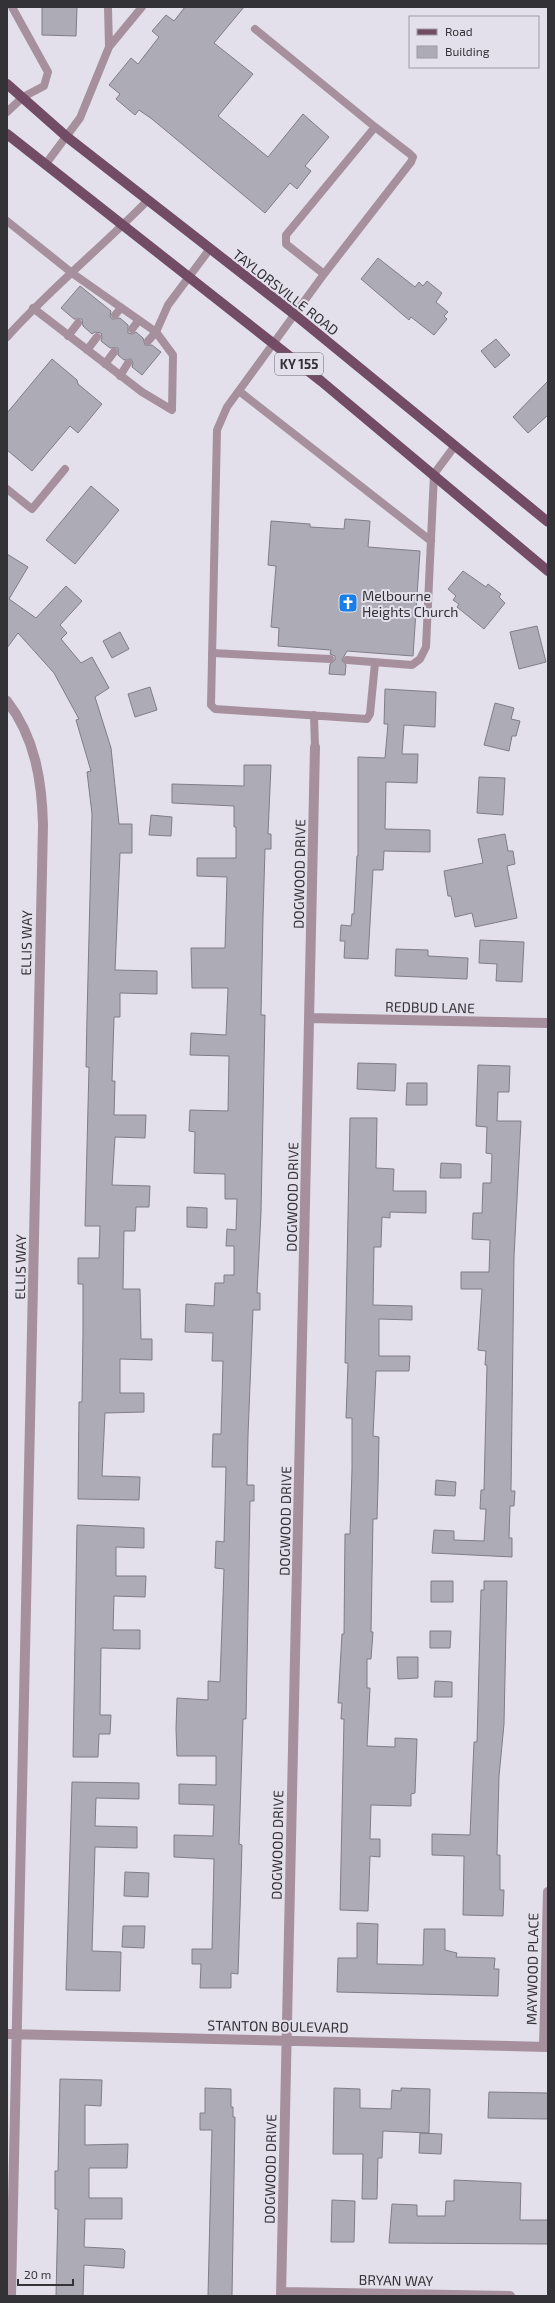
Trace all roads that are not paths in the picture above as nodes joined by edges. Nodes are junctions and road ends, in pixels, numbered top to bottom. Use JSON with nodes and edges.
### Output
{"nodes":[{"id":1,"x":12,"y":7,"type":"edge"},
{"id":2,"x":108,"y":7,"type":"edge"},
{"id":3,"x":142,"y":7,"type":"edge"},
{"id":4,"x":255,"y":29,"type":"dead end"},
{"id":5,"x":109,"y":47,"type":"junction"},
{"id":6,"x":7,"y":84,"type":"edge"},
{"id":7,"x":23,"y":97,"type":"junction"},
{"id":8,"x":7,"y":112,"type":"edge"},
{"id":9,"x":375,"y":126,"type":"junction"},
{"id":10,"x":7,"y":134,"type":"edge"},
{"id":11,"x":67,"y":137,"type":"junction"},
{"id":12,"x":45,"y":165,"type":"junction"},
{"id":13,"x":148,"y":200,"type":"junction"},
{"id":14,"x":7,"y":222,"type":"edge"},
{"id":15,"x":124,"y":224,"type":"junction"},
{"id":16,"x":209,"y":250,"type":"junction"},
{"id":17,"x":72,"y":273,"type":"junction"},
{"id":18,"x":324,"y":274,"type":"junction"},
{"id":19,"x":190,"y":278,"type":"junction"},
{"id":20,"x":33,"y":308,"type":"junction"},
{"id":21,"x":121,"y":308,"type":"junction"},
{"id":22,"x":294,"y":314,"type":"junction"},
{"id":23,"x":115,"y":315,"type":"dead end"},
{"id":24,"x":139,"y":320,"type":"junction"},
{"id":25,"x":78,"y":322,"type":"dead end"},
{"id":26,"x":132,"y":329,"type":"dead end"},
{"id":27,"x":156,"y":332,"type":"junction"},
{"id":28,"x":68,"y":336,"type":"junction"},
{"id":29,"x":96,"y":337,"type":"dead end"},
{"id":30,"x":7,"y":338,"type":"edge"},
{"id":31,"x":148,"y":341,"type":"dead end"},
{"id":32,"x":273,"y":343,"type":"junction"},
{"id":33,"x":86,"y":350,"type":"junction"},
{"id":34,"x":114,"y":352,"type":"dead end"},
{"id":35,"x":105,"y":364,"type":"junction"},
{"id":36,"x":128,"y":364,"type":"dead end"},
{"id":37,"x":120,"y":376,"type":"junction"},
{"id":38,"x":239,"y":391,"type":"junction"},
{"id":39,"x":454,"y":447,"type":"junction"},
{"id":40,"x":65,"y":469,"type":"dead end"},
{"id":41,"x":434,"y":474,"type":"junction"},
{"id":42,"x":7,"y":488,"type":"edge"},
{"id":43,"x":548,"y":522,"type":"edge"},
{"id":44,"x":431,"y":541,"type":"junction"},
{"id":45,"x":548,"y":571,"type":"edge"},
{"id":46,"x":212,"y":653,"type":"junction"},
{"id":47,"x":330,"y":659,"type":"dead end"},
{"id":48,"x":346,"y":660,"type":"dead end"},
{"id":49,"x":375,"y":663,"type":"junction"},
{"id":50,"x":7,"y":701,"type":"edge"},
{"id":51,"x":314,"y":716,"type":"junction"},
{"id":52,"x":315,"y":747,"type":"joint"},
{"id":53,"x":310,"y":1018,"type":"junction"},
{"id":54,"x":548,"y":1023,"type":"edge"},
{"id":55,"x":548,"y":1892,"type":"edge"},
{"id":56,"x":7,"y":2034,"type":"edge"},
{"id":57,"x":18,"y":2035,"type":"junction"},
{"id":58,"x":286,"y":2041,"type":"junction"},
{"id":59,"x":546,"y":2047,"type":"edge"},
{"id":60,"x":281,"y":2294,"type":"edge"},
{"id":61,"x":11,"y":2296,"type":"edge"},
{"id":62,"x":510,"y":2296,"type":"edge"}],
"edges":[{"from":1,"to":7,"type":"lane"},
{"from":2,"to":5,"type":"lane"},
{"from":3,"to":5,"type":"lane"},
{"from":4,"to":9,"type":"lane"},
{"from":5,"to":11,"type":"lane"},
{"from":6,"to":7,"type":"main road","name":"TAYLORSVILLE ROAD","number":"KY 155"},
{"from":7,"to":8,"type":"lane"},
{"from":7,"to":11,"type":"main road","name":"TAYLORSVILLE ROAD","number":"KY 155"},
{"from":9,"to":18,"type":"lane"},
{"from":9,"to":18,"type":"lane"},
{"from":10,"to":12,"type":"main road","number":"KY 155"},
{"from":11,"to":12,"type":"lane"},
{"from":11,"to":13,"type":"main road","name":"TAYLORSVILLE ROAD","number":"KY 155"},
{"from":12,"to":15,"type":"main road","number":"KY 155"},
{"from":13,"to":15,"type":"lane"},
{"from":13,"to":16,"type":"main road","name":"TAYLORSVILLE ROAD","number":"KY 155"},
{"from":14,"to":17,"type":"lane"},
{"from":15,"to":17,"type":"lane"},
{"from":15,"to":19,"type":"main road","number":"KY 155"},
{"from":16,"to":19,"type":"lane"},
{"from":16,"to":22,"type":"main road","name":"TAYLORSVILLE ROAD","number":"KY 155"},
{"from":17,"to":20,"type":"lane"},
{"from":17,"to":21,"type":"lane"},
{"from":18,"to":22,"type":"lane"},
{"from":19,"to":27,"type":"lane"},
{"from":19,"to":32,"type":"main road","number":"KY 155"},
{"from":20,"to":28,"type":"lane"},
{"from":20,"to":30,"type":"lane"},
{"from":21,"to":23,"type":"lane"},
{"from":21,"to":24,"type":"lane"},
{"from":22,"to":32,"type":"lane"},
{"from":22,"to":39,"type":"main road","name":"TAYLORSVILLE ROAD","number":"KY 155"},
{"from":24,"to":26,"type":"lane"},
{"from":24,"to":27,"type":"lane"},
{"from":25,"to":28,"type":"lane"},
{"from":27,"to":31,"type":"lane"},
{"from":27,"to":37,"type":"lane"},
{"from":28,"to":33,"type":"lane"},
{"from":29,"to":33,"type":"lane"},
{"from":32,"to":38,"type":"lane"},
{"from":32,"to":41,"type":"main road","number":"KY 155"},
{"from":33,"to":35,"type":"lane"},
{"from":34,"to":35,"type":"lane"},
{"from":35,"to":37,"type":"lane"},
{"from":36,"to":37,"type":"lane"},
{"from":38,"to":44,"type":"lane"},
{"from":38,"to":46,"type":"lane"},
{"from":39,"to":41,"type":"lane"},
{"from":39,"to":43,"type":"main road","name":"TAYLORSVILLE ROAD","number":"KY 155"},
{"from":40,"to":42,"type":"lane"},
{"from":41,"to":44,"type":"lane"},
{"from":41,"to":45,"type":"main road","number":"KY 155"},
{"from":44,"to":49,"type":"lane"},
{"from":46,"to":47,"type":"lane"},
{"from":46,"to":51,"type":"lane"},
{"from":48,"to":49,"type":"lane"},
{"from":49,"to":51,"type":"lane"},
{"from":50,"to":57,"type":"street","name":"ELLIS WAY"},
{"from":51,"to":52,"type":"lane"},
{"from":52,"to":53,"type":"street","name":"DOGWOOD DRIVE"},
{"from":53,"to":54,"type":"street","name":"REDBUD LANE"},
{"from":53,"to":58,"type":"street","name":"DOGWOOD DRIVE"},
{"from":55,"to":59,"type":"street","name":"MAYWOOD PLACE"},
{"from":56,"to":57,"type":"street","name":"STANTON BOULEVARD"},
{"from":57,"to":58,"type":"street","name":"STANTON BOULEVARD"},
{"from":57,"to":61,"type":"street","name":"ELLIS WAY"},
{"from":58,"to":59,"type":"street","name":"STANTON BOULEVARD"},
{"from":58,"to":60,"type":"street","name":"DOGWOOD DRIVE"},
{"from":60,"to":62,"type":"street","name":"BRYAN WAY"}]}
